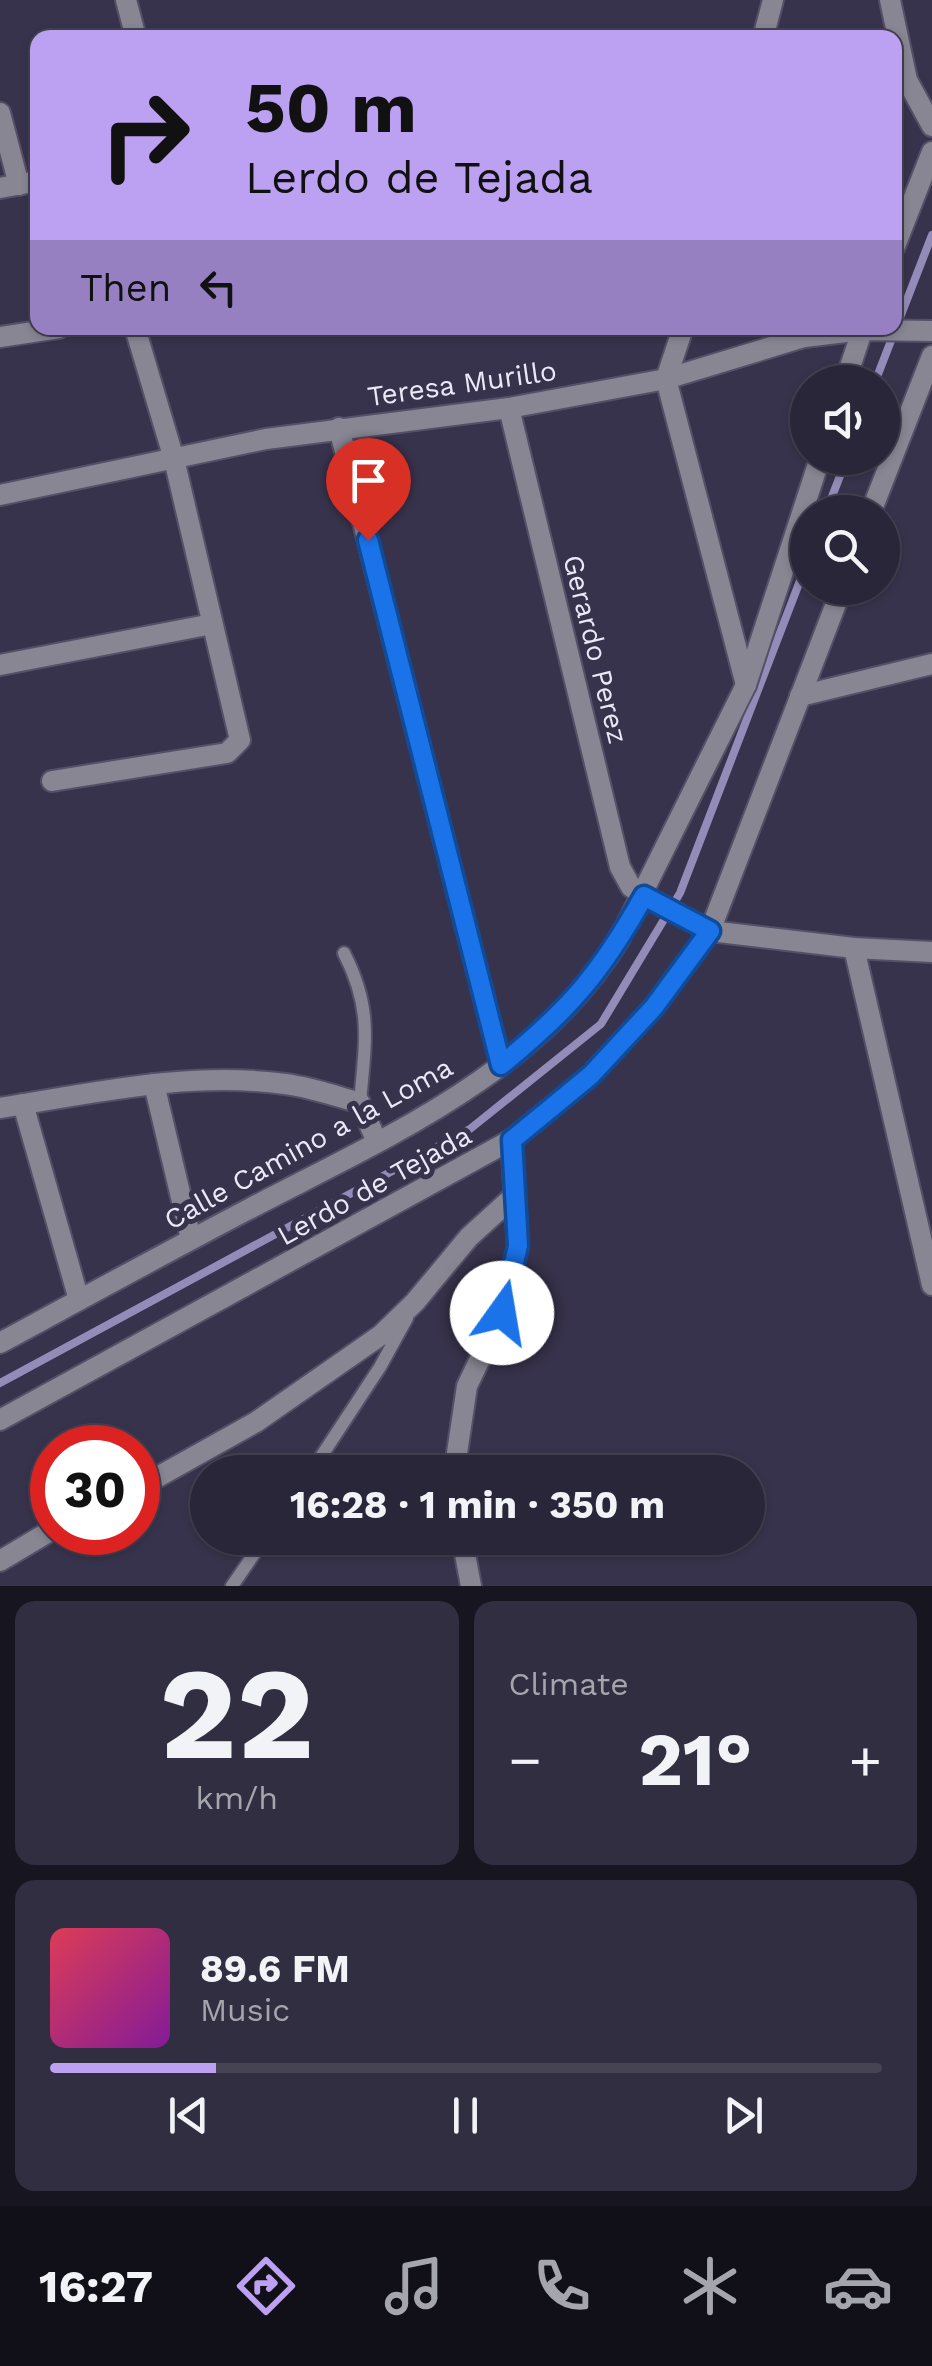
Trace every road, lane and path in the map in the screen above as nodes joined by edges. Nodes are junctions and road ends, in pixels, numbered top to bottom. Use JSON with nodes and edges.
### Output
{"nodes":[{"id":1,"x":126,"y":0,"type":"edge"},
{"id":2,"x":773,"y":0,"type":"edge"},
{"id":3,"x":890,"y":0,"type":"edge"},
{"id":4,"x":134,"y":30,"type":"edge"},
{"id":5,"x":766,"y":30,"type":"edge"},
{"id":6,"x":896,"y":30,"type":"edge"},
{"id":7,"x":902,"y":56,"type":"edge"},
{"id":8,"x":0,"y":114,"type":"edge"},
{"id":9,"x":932,"y":126,"type":"edge"},
{"id":10,"x":932,"y":152,"type":"edge"},
{"id":11,"x":19,"y":185,"type":"edge"},
{"id":12,"x":902,"y":228,"type":"edge"},
{"id":13,"x":902,"y":331,"type":"edge"},
{"id":14,"x":30,"y":332,"type":"edge"},
{"id":15,"x":932,"y":332,"type":"edge"},
{"id":16,"x":137,"y":335,"type":"edge"},
{"id":17,"x":681,"y":335,"type":"edge"},
{"id":18,"x":818,"y":335,"type":"edge"},
{"id":19,"x":860,"y":335,"type":"edge"},
{"id":20,"x":0,"y":337,"type":"edge"},
{"id":21,"x":932,"y":356,"type":"edge"},
{"id":22,"x":850,"y":365,"type":"edge"},
{"id":23,"x":666,"y":379,"type":"junction"},
{"id":24,"x":509,"y":408,"type":"junction"},
{"id":25,"x":339,"y":428,"type":"junction"},
{"id":26,"x":174,"y":459,"type":"junction"},
{"id":27,"x":814,"y":475,"type":"edge"},
{"id":28,"x":0,"y":495,"type":"edge"},
{"id":29,"x":878,"y":495,"type":"edge"},
{"id":30,"x":835,"y":605,"type":"edge"},
{"id":31,"x":212,"y":624,"type":"junction"},
{"id":32,"x":932,"y":664,"type":"edge"},
{"id":33,"x":0,"y":665,"type":"edge"},
{"id":34,"x":746,"y":685,"type":"junction"},
{"id":35,"x":800,"y":696,"type":"junction"},
{"id":36,"x":52,"y":781,"type":"dead end"},
{"id":37,"x":644,"y":896,"type":"junction"},
{"id":38,"x":710,"y":931,"type":"junction"},
{"id":39,"x":854,"y":948,"type":"junction"},
{"id":40,"x":932,"y":952,"type":"edge"},
{"id":41,"x":344,"y":954,"type":"dead end"},
{"id":42,"x":501,"y":1065,"type":"junction"},
{"id":43,"x":154,"y":1084,"type":"junction"},
{"id":44,"x":360,"y":1103,"type":"junction"},
{"id":45,"x":24,"y":1104,"type":"junction"},
{"id":46,"x":0,"y":1108,"type":"edge"},
{"id":47,"x":512,"y":1140,"type":"junction"},
{"id":48,"x":377,"y":1142,"type":"junction"},
{"id":49,"x":513,"y":1197,"type":"junction"},
{"id":50,"x":191,"y":1239,"type":"junction"},
{"id":51,"x":932,"y":1285,"type":"edge"},
{"id":52,"x":80,"y":1300,"type":"junction"},
{"id":53,"x":416,"y":1302,"type":"junction"},
{"id":54,"x":0,"y":1343,"type":"edge"},
{"id":55,"x":0,"y":1420,"type":"edge"},
{"id":56,"x":322,"y":1455,"type":"edge"},
{"id":57,"x":457,"y":1455,"type":"edge"},
{"id":58,"x":160,"y":1476,"type":"edge"},
{"id":59,"x":30,"y":1543,"type":"edge"},
{"id":60,"x":254,"y":1555,"type":"edge"},
{"id":61,"x":466,"y":1555,"type":"edge"},
{"id":62,"x":0,"y":1561,"type":"edge"},
{"id":63,"x":232,"y":1586,"type":"edge"},
{"id":64,"x":472,"y":1586,"type":"edge"}],
"edges":[{"from":1,"to":4,"type":"street"},
{"from":2,"to":5,"type":"street"},
{"from":3,"to":6,"type":"street"},
{"from":7,"to":9,"type":"street"},
{"from":8,"to":11,"type":"street"},
{"from":10,"to":12,"type":"street"},
{"from":13,"to":15,"type":"street","name":"Teresa Murillo"},
{"from":14,"to":20,"type":"street"},
{"from":16,"to":26,"type":"street"},
{"from":17,"to":23,"type":"street"},
{"from":18,"to":23,"type":"street","name":"Teresa Murillo"},
{"from":19,"to":22,"type":"street"},
{"from":21,"to":29,"type":"street"},
{"from":23,"to":24,"type":"street","name":"Teresa Murillo"},
{"from":23,"to":34,"type":"street"},
{"from":24,"to":25,"type":"street","name":"Teresa Murillo"},
{"from":24,"to":37,"type":"street","name":"Gerardo Perez"},
{"from":25,"to":26,"type":"street","name":"Teresa Murillo"},
{"from":25,"to":42,"type":"street"},
{"from":26,"to":28,"type":"street","name":"Teresa Murillo"},
{"from":26,"to":31,"type":"street"},
{"from":27,"to":34,"type":"street","name":"Calle Camino a la Loma"},
{"from":30,"to":35,"type":"street","name":"Lerdo de Tejada"},
{"from":31,"to":33,"type":"street"},
{"from":31,"to":36,"type":"street"},
{"from":32,"to":35,"type":"street"},
{"from":34,"to":37,"type":"street","name":"Calle Camino a la Loma"},
{"from":35,"to":38,"type":"street","name":"Lerdo de Tejada"},
{"from":37,"to":38,"type":"street"},
{"from":37,"to":42,"type":"street","name":"Calle Camino a la Loma"},
{"from":38,"to":39,"type":"street"},
{"from":38,"to":47,"type":"street","name":"Lerdo de Tejada"},
{"from":39,"to":40,"type":"street"},
{"from":39,"to":51,"type":"street"},
{"from":41,"to":44,"type":"lane"},
{"from":42,"to":48,"type":"street","name":"Calle Camino a la Loma"},
{"from":43,"to":44,"type":"street"},
{"from":43,"to":45,"type":"street"},
{"from":43,"to":50,"type":"street"},
{"from":44,"to":48,"type":"street"},
{"from":45,"to":46,"type":"street"},
{"from":45,"to":52,"type":"street"},
{"from":47,"to":49,"type":"street"},
{"from":47,"to":55,"type":"street","name":"Lerdo de Tejada"},
{"from":48,"to":50,"type":"street","name":"Calle Camino a la Loma"},
{"from":49,"to":53,"type":"street"},
{"from":49,"to":57,"type":"street"},
{"from":50,"to":52,"type":"street","name":"Calle Camino a la Loma"},
{"from":52,"to":54,"type":"street","name":"Calle Camino a la Loma"},
{"from":53,"to":56,"type":"lane"},
{"from":53,"to":58,"type":"street"},
{"from":59,"to":62,"type":"street"},
{"from":60,"to":63,"type":"lane"},
{"from":61,"to":64,"type":"street"}]}
